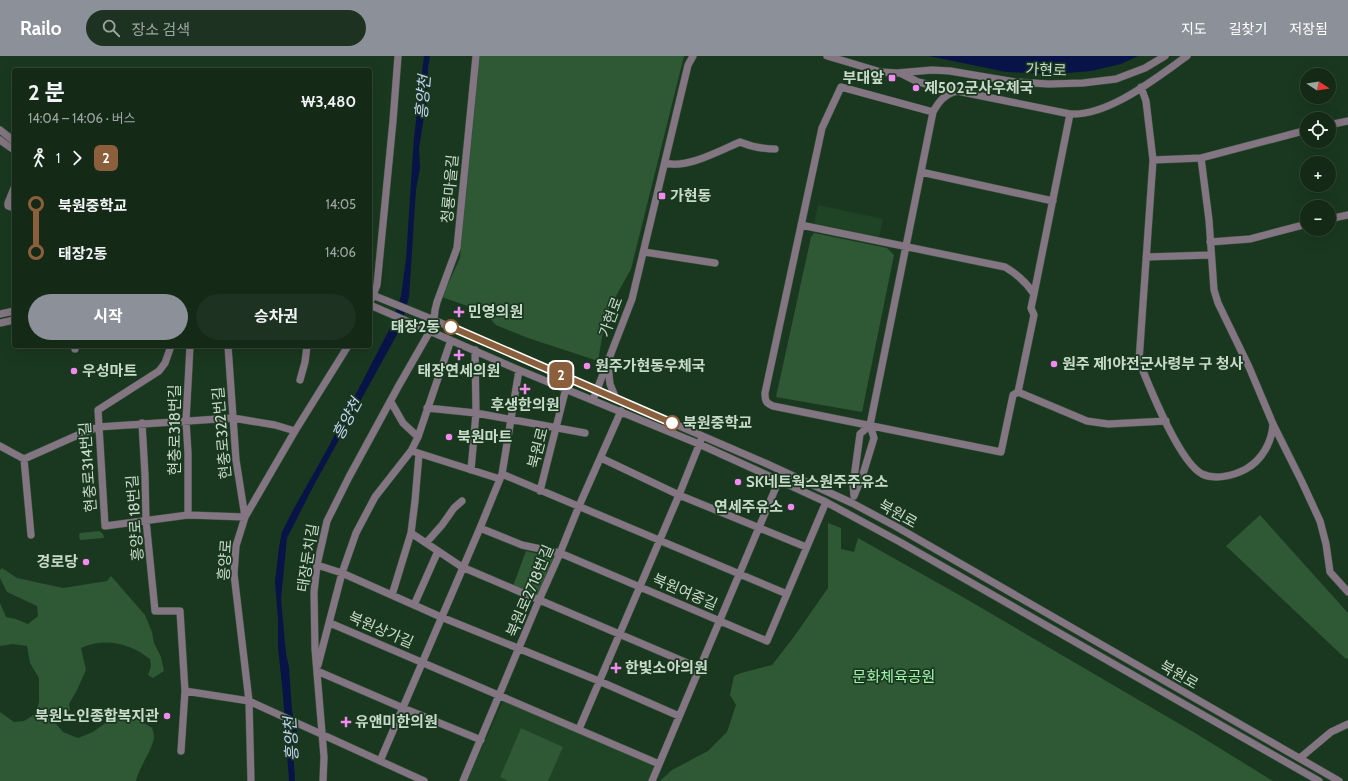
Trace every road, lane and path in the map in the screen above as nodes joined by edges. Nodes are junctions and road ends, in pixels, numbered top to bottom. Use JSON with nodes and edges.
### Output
{"nodes":[{"id":1,"x":398,"y":56,"type":"edge"},
{"id":2,"x":476,"y":56,"type":"edge"},
{"id":3,"x":693,"y":56,"type":"edge"},
{"id":4,"x":827,"y":56,"type":"edge"},
{"id":5,"x":1165,"y":56,"type":"edge"},
{"id":6,"x":1187,"y":56,"type":"edge"},
{"id":7,"x":899,"y":73,"type":"junction"},
{"id":8,"x":1141,"y":87,"type":"junction"},
{"id":9,"x":957,"y":91,"type":"junction"},
{"id":10,"x":933,"y":112,"type":"junction"},
{"id":11,"x":1070,"y":114,"type":"junction"},
{"id":12,"x":1348,"y":121,"type":"edge"},
{"id":13,"x":1336,"y":124,"type":"edge"},
{"id":14,"x":0,"y":130,"type":"edge"},
{"id":15,"x":1300,"y":132,"type":"edge"},
{"id":16,"x":12,"y":139,"type":"edge"},
{"id":17,"x":0,"y":140,"type":"edge"},
{"id":18,"x":12,"y":149,"type":"edge"},
{"id":19,"x":775,"y":149,"type":"dead end"},
{"id":20,"x":1201,"y":158,"type":"junction"},
{"id":21,"x":1153,"y":160,"type":"junction"},
{"id":22,"x":665,"y":163,"type":"junction"},
{"id":23,"x":921,"y":172,"type":"junction"},
{"id":24,"x":12,"y":193,"type":"edge"},
{"id":25,"x":1053,"y":201,"type":"junction"},
{"id":26,"x":12,"y":207,"type":"edge"},
{"id":27,"x":1348,"y":215,"type":"edge"},
{"id":28,"x":1336,"y":218,"type":"edge"},
{"id":29,"x":801,"y":225,"type":"junction"},
{"id":30,"x":1300,"y":226,"type":"edge"},
{"id":31,"x":1210,"y":242,"type":"junction"},
{"id":32,"x":906,"y":247,"type":"junction"},
{"id":33,"x":644,"y":252,"type":"junction"},
{"id":34,"x":1211,"y":255,"type":"junction"},
{"id":35,"x":1146,"y":257,"type":"junction"},
{"id":36,"x":715,"y":263,"type":"dead end"},
{"id":37,"x":1034,"y":294,"type":"junction"},
{"id":38,"x":372,"y":300,"type":"edge"},
{"id":39,"x":12,"y":311,"type":"edge"},
{"id":40,"x":0,"y":314,"type":"edge"},
{"id":41,"x":12,"y":320,"type":"edge"},
{"id":42,"x":434,"y":320,"type":"junction"},
{"id":43,"x":0,"y":323,"type":"edge"},
{"id":44,"x":430,"y":332,"type":"junction"},
{"id":45,"x":451,"y":340,"type":"junction"},
{"id":46,"x":170,"y":348,"type":"edge"},
{"id":47,"x":190,"y":348,"type":"edge"},
{"id":48,"x":228,"y":348,"type":"edge"},
{"id":49,"x":306,"y":348,"type":"edge"},
{"id":50,"x":347,"y":348,"type":"edge"},
{"id":51,"x":475,"y":350,"type":"junction"},
{"id":52,"x":608,"y":360,"type":"junction"},
{"id":53,"x":519,"y":370,"type":"junction"},
{"id":54,"x":300,"y":380,"type":"dead end"},
{"id":55,"x":566,"y":388,"type":"junction"},
{"id":56,"x":597,"y":390,"type":"junction"},
{"id":57,"x":1018,"y":392,"type":"junction"},
{"id":58,"x":616,"y":399,"type":"junction"},
{"id":59,"x":593,"y":400,"type":"junction"},
{"id":60,"x":391,"y":402,"type":"junction"},
{"id":61,"x":427,"y":408,"type":"junction"},
{"id":62,"x":621,"y":411,"type":"junction"},
{"id":63,"x":476,"y":413,"type":"junction"},
{"id":64,"x":233,"y":418,"type":"junction"},
{"id":65,"x":511,"y":419,"type":"junction"},
{"id":66,"x":186,"y":421,"type":"junction"},
{"id":67,"x":1166,"y":421,"type":"junction"},
{"id":68,"x":142,"y":423,"type":"junction"},
{"id":69,"x":1273,"y":424,"type":"junction"},
{"id":70,"x":870,"y":425,"type":"junction"},
{"id":71,"x":98,"y":427,"type":"junction"},
{"id":72,"x":556,"y":427,"type":"junction"},
{"id":73,"x":295,"y":431,"type":"junction"},
{"id":74,"x":585,"y":433,"type":"dead end"},
{"id":75,"x":703,"y":436,"type":"junction"},
{"id":76,"x":418,"y":437,"type":"junction"},
{"id":77,"x":699,"y":444,"type":"junction"},
{"id":78,"x":0,"y":446,"type":"edge"},
{"id":79,"x":411,"y":451,"type":"junction"},
{"id":80,"x":419,"y":454,"type":"junction"},
{"id":81,"x":601,"y":458,"type":"junction"},
{"id":82,"x":24,"y":460,"type":"junction"},
{"id":83,"x":472,"y":470,"type":"junction"},
{"id":84,"x":501,"y":476,"type":"junction"},
{"id":85,"x":779,"y":480,"type":"junction"},
{"id":86,"x":540,"y":491,"type":"junction"},
{"id":87,"x":679,"y":495,"type":"junction"},
{"id":88,"x":853,"y":499,"type":"junction"},
{"id":89,"x":462,"y":502,"type":"dead end"},
{"id":90,"x":826,"y":502,"type":"junction"},
{"id":91,"x":579,"y":506,"type":"junction"},
{"id":92,"x":848,"y":514,"type":"junction"},
{"id":93,"x":188,"y":515,"type":"junction"},
{"id":94,"x":245,"y":517,"type":"junction"},
{"id":95,"x":146,"y":520,"type":"junction"},
{"id":96,"x":480,"y":528,"type":"junction"},
{"id":97,"x":759,"y":528,"type":"junction"},
{"id":98,"x":411,"y":533,"type":"junction"},
{"id":99,"x":31,"y":535,"type":"dead end"},
{"id":100,"x":659,"y":540,"type":"junction"},
{"id":101,"x":426,"y":543,"type":"junction"},
{"id":102,"x":806,"y":547,"type":"junction"},
{"id":103,"x":438,"y":552,"type":"junction"},
{"id":104,"x":560,"y":553,"type":"junction"},
{"id":105,"x":317,"y":565,"type":"junction"},
{"id":106,"x":462,"y":567,"type":"junction"},
{"id":107,"x":342,"y":573,"type":"junction"},
{"id":108,"x":739,"y":575,"type":"junction"},
{"id":109,"x":639,"y":587,"type":"junction"},
{"id":110,"x":1348,"y":592,"type":"edge"},
{"id":111,"x":788,"y":594,"type":"junction"},
{"id":112,"x":392,"y":595,"type":"junction"},
{"id":113,"x":539,"y":600,"type":"junction"},
{"id":114,"x":414,"y":605,"type":"junction"},
{"id":115,"x":441,"y":617,"type":"junction"},
{"id":116,"x":721,"y":621,"type":"junction"},
{"id":117,"x":330,"y":623,"type":"junction"},
{"id":118,"x":619,"y":635,"type":"junction"},
{"id":119,"x":519,"y":648,"type":"junction"},
{"id":120,"x":422,"y":662,"type":"junction"},
{"id":121,"x":699,"y":668,"type":"junction"},
{"id":122,"x":317,"y":671,"type":"junction"},
{"id":123,"x":599,"y":681,"type":"junction"},
{"id":124,"x":185,"y":691,"type":"junction"},
{"id":125,"x":500,"y":695,"type":"junction"},
{"id":126,"x":250,"y":701,"type":"junction"},
{"id":127,"x":403,"y":708,"type":"junction"},
{"id":128,"x":679,"y":716,"type":"junction"},
{"id":129,"x":1348,"y":724,"type":"edge"},
{"id":130,"x":579,"y":729,"type":"junction"},
{"id":131,"x":319,"y":733,"type":"junction"},
{"id":132,"x":481,"y":740,"type":"junction"},
{"id":133,"x":181,"y":750,"type":"dead end"},
{"id":134,"x":1300,"y":758,"type":"junction"},
{"id":135,"x":380,"y":761,"type":"junction"},
{"id":136,"x":659,"y":764,"type":"junction"},
{"id":137,"x":251,"y":781,"type":"edge"},
{"id":138,"x":323,"y":781,"type":"edge"},
{"id":139,"x":424,"y":781,"type":"edge"},
{"id":140,"x":463,"y":781,"type":"edge"},
{"id":141,"x":652,"y":781,"type":"edge"},
{"id":142,"x":1319,"y":781,"type":"edge"},
{"id":143,"x":1339,"y":781,"type":"edge"}],
"edges":[{"from":1,"to":38,"type":"street"},
{"from":2,"to":42,"type":"street","name":"청룡마을길"},
{"from":3,"to":22,"type":"street","name":"가현로"},
{"from":4,"to":7,"type":"street","name":"가현로"},
{"from":5,"to":7,"type":"street","name":"가현로"},
{"from":6,"to":8,"type":"street"},
{"from":7,"to":9,"type":"street"},
{"from":8,"to":11,"type":"street"},
{"from":8,"to":21,"type":"street"},
{"from":9,"to":10,"type":"street"},
{"from":9,"to":11,"type":"street"},
{"from":10,"to":23,"type":"street"},
{"from":10,"to":29,"type":"street"},
{"from":11,"to":25,"type":"street"},
{"from":12,"to":13,"type":"street"},
{"from":14,"to":16,"type":"street"},
{"from":15,"to":20,"type":"street"},
{"from":17,"to":18,"type":"street"},
{"from":19,"to":22,"type":"street"},
{"from":20,"to":21,"type":"street"},
{"from":20,"to":31,"type":"street"},
{"from":21,"to":35,"type":"street"},
{"from":22,"to":33,"type":"street","name":"가현로"},
{"from":23,"to":25,"type":"street"},
{"from":23,"to":32,"type":"street"},
{"from":24,"to":26,"type":"street"},
{"from":25,"to":37,"type":"street"},
{"from":27,"to":28,"type":"street"},
{"from":29,"to":32,"type":"street"},
{"from":29,"to":70,"type":"street"},
{"from":30,"to":31,"type":"street"},
{"from":31,"to":34,"type":"street"},
{"from":32,"to":37,"type":"street"},
{"from":32,"to":70,"type":"street"},
{"from":33,"to":36,"type":"street"},
{"from":33,"to":52,"type":"street","name":"가현로"},
{"from":34,"to":35,"type":"street"},
{"from":34,"to":69,"type":"street"},
{"from":35,"to":67,"type":"street"},
{"from":37,"to":57,"type":"street"},
{"from":38,"to":42,"type":"street","name":"북원로"},
{"from":38,"to":44,"type":"street","name":"북원로"},
{"from":39,"to":40,"type":"street"},
{"from":41,"to":43,"type":"street"},
{"from":42,"to":56,"type":"street","name":"북원로"},
{"from":44,"to":45,"type":"street","name":"북원로"},
{"from":44,"to":60,"type":"street","name":"태장둔치길"},
{"from":45,"to":51,"type":"street","name":"북원로"},
{"from":45,"to":61,"type":"street","name":"북원상가길"},
{"from":46,"to":71,"type":"street","name":"현충로314번길"},
{"from":47,"to":66,"type":"street","name":"현충로318번길"},
{"from":48,"to":64,"type":"street","name":"현충로322번길"},
{"from":49,"to":54,"type":"street"},
{"from":50,"to":73,"type":"street","name":"흥양로"},
{"from":51,"to":53,"type":"street","name":"북원로"},
{"from":51,"to":63,"type":"street"},
{"from":52,"to":56,"type":"street","name":"가현로"},
{"from":52,"to":58,"type":"street"},
{"from":53,"to":55,"type":"street","name":"북원로"},
{"from":53,"to":65,"type":"street"},
{"from":55,"to":59,"type":"street","name":"북원로"},
{"from":55,"to":72,"type":"street","name":"북원로"},
{"from":56,"to":58,"type":"street","name":"북원로"},
{"from":56,"to":59,"type":"street","name":"가현로"},
{"from":57,"to":67,"type":"street"},
{"from":57,"to":70,"type":"street"},
{"from":58,"to":75,"type":"street","name":"북원로"},
{"from":59,"to":62,"type":"street","name":"북원로"},
{"from":60,"to":76,"type":"street"},
{"from":60,"to":105,"type":"street","name":"태장둔치길"},
{"from":61,"to":63,"type":"street"},
{"from":61,"to":76,"type":"street","name":"북원상가길"},
{"from":62,"to":77,"type":"street","name":"북원로"},
{"from":62,"to":81,"type":"street","name":"북원로2718번길"},
{"from":63,"to":65,"type":"street"},
{"from":63,"to":83,"type":"street"},
{"from":64,"to":66,"type":"street"},
{"from":64,"to":73,"type":"street"},
{"from":64,"to":94,"type":"street","name":"현충로322번길"},
{"from":65,"to":72,"type":"street"},
{"from":65,"to":84,"type":"street"},
{"from":66,"to":68,"type":"street"},
{"from":66,"to":93,"type":"street","name":"현충로318번길"},
{"from":67,"to":69,"type":"street"},
{"from":68,"to":71,"type":"street"},
{"from":68,"to":95,"type":"street","name":"흥양로 18번길"},
{"from":69,"to":110,"type":"street"},
{"from":70,"to":88,"type":"street"},
{"from":70,"to":88,"type":"street"},
{"from":71,"to":82,"type":"street"},
{"from":71,"to":95,"type":"street","name":"현충로314번길"},
{"from":72,"to":74,"type":"street"},
{"from":72,"to":86,"type":"street","name":"북원로"},
{"from":73,"to":94,"type":"street","name":"흥양로"},
{"from":75,"to":77,"type":"street","name":"북원여중길"},
{"from":75,"to":88,"type":"street","name":"북원로"},
{"from":76,"to":79,"type":"street","name":"북원상가길"},
{"from":77,"to":85,"type":"street","name":"북원로"},
{"from":77,"to":87,"type":"street","name":"북원여중길"},
{"from":78,"to":82,"type":"street"},
{"from":79,"to":80,"type":"street"},
{"from":79,"to":107,"type":"street","name":"북원상가길"},
{"from":80,"to":83,"type":"street"},
{"from":80,"to":98,"type":"street"},
{"from":81,"to":87,"type":"street"},
{"from":81,"to":91,"type":"street","name":"북원로2718번길"},
{"from":82,"to":99,"type":"street"},
{"from":83,"to":84,"type":"street"},
{"from":84,"to":86,"type":"street"},
{"from":84,"to":96,"type":"street"},
{"from":85,"to":90,"type":"street","name":"북원로"},
{"from":85,"to":97,"type":"street"},
{"from":86,"to":91,"type":"street"},
{"from":87,"to":97,"type":"street"},
{"from":87,"to":100,"type":"street","name":"북원여중길"},
{"from":88,"to":92,"type":"street"},
{"from":88,"to":134,"type":"street","name":"북원로"},
{"from":89,"to":101,"type":"street"},
{"from":90,"to":92,"type":"street","name":"북원로"},
{"from":90,"to":102,"type":"street"},
{"from":91,"to":100,"type":"street"},
{"from":91,"to":104,"type":"street","name":"북원로2718번길"},
{"from":92,"to":142,"type":"street","name":"북원로"},
{"from":93,"to":94,"type":"street"},
{"from":93,"to":95,"type":"street"},
{"from":94,"to":126,"type":"street","name":"흥양로"},
{"from":95,"to":124,"type":"street","name":"흥양로 18번길"},
{"from":96,"to":104,"type":"street","name":"북원여중길"},
{"from":96,"to":106,"type":"street"},
{"from":97,"to":102,"type":"street"},
{"from":97,"to":108,"type":"street"},
{"from":98,"to":101,"type":"street"},
{"from":98,"to":112,"type":"street"},
{"from":100,"to":108,"type":"street"},
{"from":100,"to":109,"type":"street","name":"북원여중길"},
{"from":101,"to":103,"type":"street"},
{"from":102,"to":111,"type":"street"},
{"from":103,"to":106,"type":"street"},
{"from":103,"to":114,"type":"street"},
{"from":104,"to":109,"type":"street","name":"북원여중길"},
{"from":104,"to":113,"type":"street","name":"북원로2718번길"},
{"from":105,"to":107,"type":"street"},
{"from":105,"to":122,"type":"street","name":"태장둔치길"},
{"from":106,"to":113,"type":"street"},
{"from":106,"to":115,"type":"street"},
{"from":107,"to":112,"type":"street"},
{"from":107,"to":117,"type":"street","name":"북원상가길"},
{"from":108,"to":111,"type":"street"},
{"from":108,"to":116,"type":"street"},
{"from":109,"to":116,"type":"street","name":"북원여중길"},
{"from":109,"to":118,"type":"street","name":"북원여중길"},
{"from":111,"to":116,"type":"street","name":"북원여중길"},
{"from":112,"to":114,"type":"street"},
{"from":113,"to":118,"type":"street"},
{"from":113,"to":119,"type":"street","name":"북원로2718번길"},
{"from":114,"to":115,"type":"street"},
{"from":115,"to":119,"type":"street"},
{"from":115,"to":120,"type":"street"},
{"from":116,"to":121,"type":"street"},
{"from":117,"to":120,"type":"street","name":"북원상가길"},
{"from":117,"to":122,"type":"street","name":"북원상가길"},
{"from":118,"to":121,"type":"street"},
{"from":118,"to":123,"type":"street","name":"북원여중길"},
{"from":119,"to":123,"type":"street"},
{"from":119,"to":125,"type":"street","name":"북원로2718번길"},
{"from":120,"to":125,"type":"street","name":"북원상가길"},
{"from":120,"to":127,"type":"street"},
{"from":121,"to":128,"type":"street"},
{"from":122,"to":127,"type":"street"},
{"from":122,"to":131,"type":"street","name":"태장둔치길"},
{"from":123,"to":128,"type":"street"},
{"from":123,"to":130,"type":"street","name":"북원여중길"},
{"from":124,"to":126,"type":"street"},
{"from":124,"to":133,"type":"street"},
{"from":125,"to":130,"type":"street"},
{"from":125,"to":132,"type":"street","name":"북원로2718번길"},
{"from":126,"to":131,"type":"street"},
{"from":126,"to":137,"type":"street","name":"흥양로"},
{"from":127,"to":132,"type":"street"},
{"from":127,"to":135,"type":"street"},
{"from":128,"to":136,"type":"street"},
{"from":129,"to":134,"type":"street"},
{"from":130,"to":136,"type":"street"},
{"from":131,"to":135,"type":"street"},
{"from":131,"to":138,"type":"street","name":"태장둔치길"},
{"from":132,"to":140,"type":"street","name":"북원로2718번길"},
{"from":134,"to":143,"type":"street","name":"북원로"},
{"from":135,"to":139,"type":"street"},
{"from":136,"to":141,"type":"street"}]}
